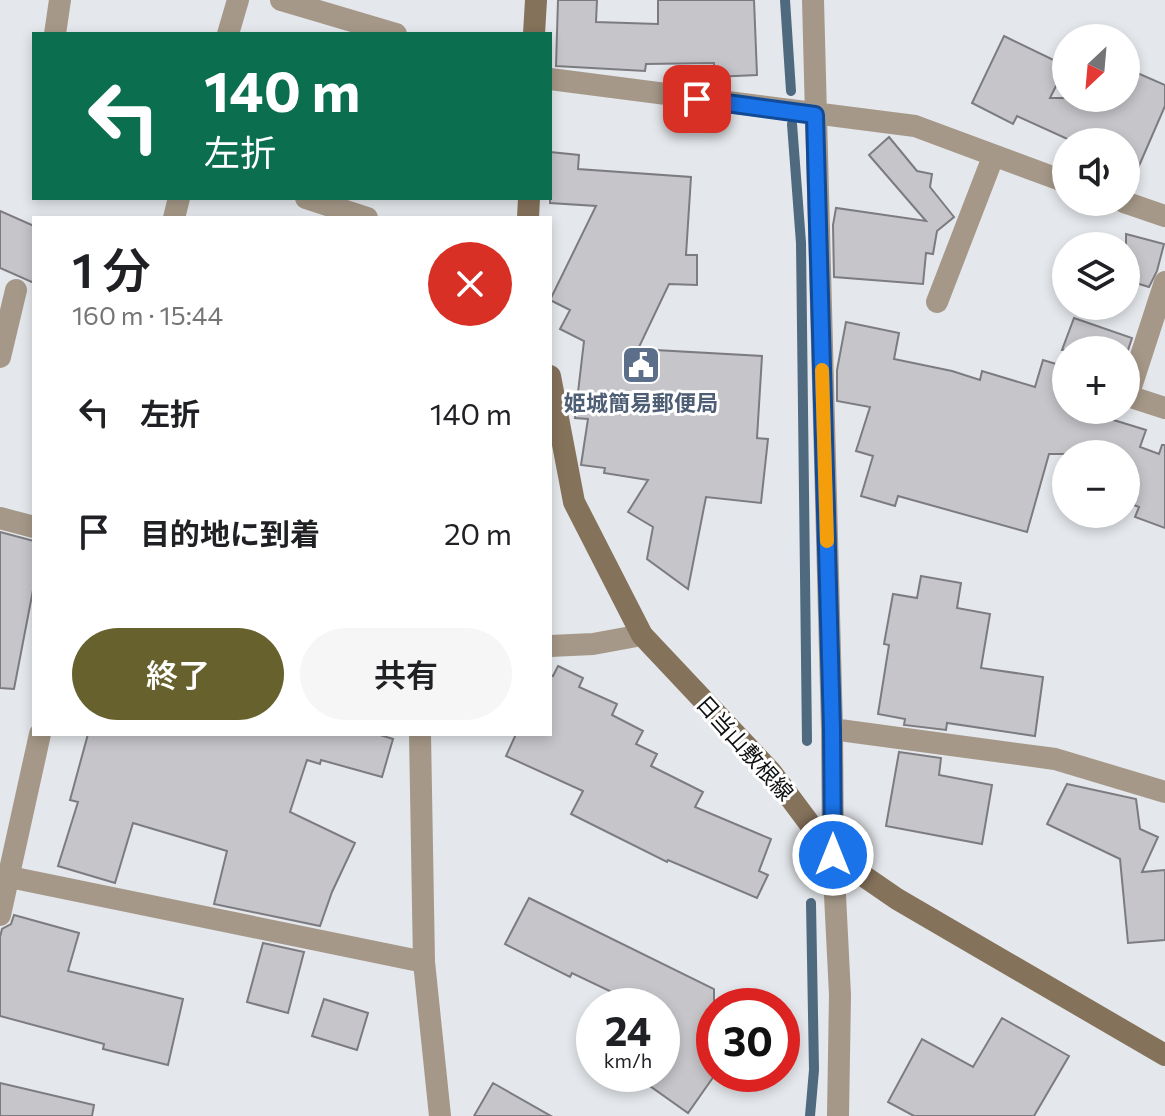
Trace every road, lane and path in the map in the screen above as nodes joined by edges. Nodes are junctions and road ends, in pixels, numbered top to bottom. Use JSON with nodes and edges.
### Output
{"nodes":[{"id":1,"x":60,"y":0,"type":"edge"},
{"id":2,"x":238,"y":0,"type":"edge"},
{"id":3,"x":281,"y":0,"type":"edge"},
{"id":4,"x":536,"y":0,"type":"edge"},
{"id":5,"x":813,"y":0,"type":"edge"},
{"id":6,"x":308,"y":3,"type":"edge"},
{"id":7,"x":55,"y":32,"type":"edge"},
{"id":8,"x":229,"y":32,"type":"edge"},
{"id":9,"x":390,"y":32,"type":"edge"},
{"id":10,"x":534,"y":32,"type":"edge"},
{"id":11,"x":552,"y":79,"type":"edge"},
{"id":12,"x":815,"y":115,"type":"junction"},
{"id":13,"x":993,"y":157,"type":"junction"},
{"id":14,"x":1052,"y":177,"type":"edge"},
{"id":15,"x":312,"y":200,"type":"edge"},
{"id":16,"x":1140,"y":207,"type":"edge"},
{"id":17,"x":361,"y":216,"type":"edge"},
{"id":18,"x":1165,"y":216,"type":"edge"},
{"id":19,"x":1165,"y":282,"type":"edge"},
{"id":20,"x":16,"y":290,"type":"dead end"},
{"id":21,"x":937,"y":302,"type":"dead end"},
{"id":22,"x":0,"y":357,"type":"edge"},
{"id":23,"x":552,"y":388,"type":"edge"},
{"id":24,"x":1165,"y":408,"type":"edge"},
{"id":25,"x":0,"y":518,"type":"edge"},
{"id":26,"x":32,"y":526,"type":"edge"},
{"id":27,"x":642,"y":635,"type":"junction"},
{"id":28,"x":552,"y":646,"type":"edge"},
{"id":29,"x":832,"y":729,"type":"junction"},
{"id":30,"x":40,"y":736,"type":"edge"},
{"id":31,"x":420,"y":736,"type":"edge"},
{"id":32,"x":1165,"y":792,"type":"edge"},
{"id":33,"x":833,"y":855,"type":"junction"},
{"id":34,"x":5,"y":876,"type":"edge"},
{"id":35,"x":0,"y":915,"type":"edge"},
{"id":36,"x":424,"y":962,"type":"junction"},
{"id":37,"x":1165,"y":1055,"type":"edge"},
{"id":38,"x":440,"y":1116,"type":"edge"},
{"id":39,"x":838,"y":1116,"type":"edge"}],
"edges":[{"from":1,"to":7,"type":"street"},
{"from":2,"to":8,"type":"street"},
{"from":3,"to":6,"type":"street"},
{"from":4,"to":10,"type":"main road"},
{"from":5,"to":12,"type":"street"},
{"from":6,"to":9,"type":"street"},
{"from":11,"to":12,"type":"street"},
{"from":12,"to":13,"type":"street"},
{"from":12,"to":29,"type":"street"},
{"from":13,"to":14,"type":"street"},
{"from":13,"to":21,"type":"street"},
{"from":15,"to":17,"type":"street"},
{"from":16,"to":18,"type":"street"},
{"from":19,"to":24,"type":"street"},
{"from":20,"to":22,"type":"street"},
{"from":23,"to":27,"type":"main road","name":"日当山敷根線"},
{"from":25,"to":26,"type":"street"},
{"from":27,"to":28,"type":"street"},
{"from":27,"to":33,"type":"main road","name":"日当山敷根線"},
{"from":29,"to":32,"type":"street"},
{"from":29,"to":33,"type":"street"},
{"from":30,"to":34,"type":"street"},
{"from":31,"to":36,"type":"street"},
{"from":33,"to":37,"type":"main road","name":"日当山敷根線"},
{"from":33,"to":39,"type":"street"},
{"from":34,"to":35,"type":"street"},
{"from":34,"to":36,"type":"street"},
{"from":36,"to":38,"type":"street"}]}
